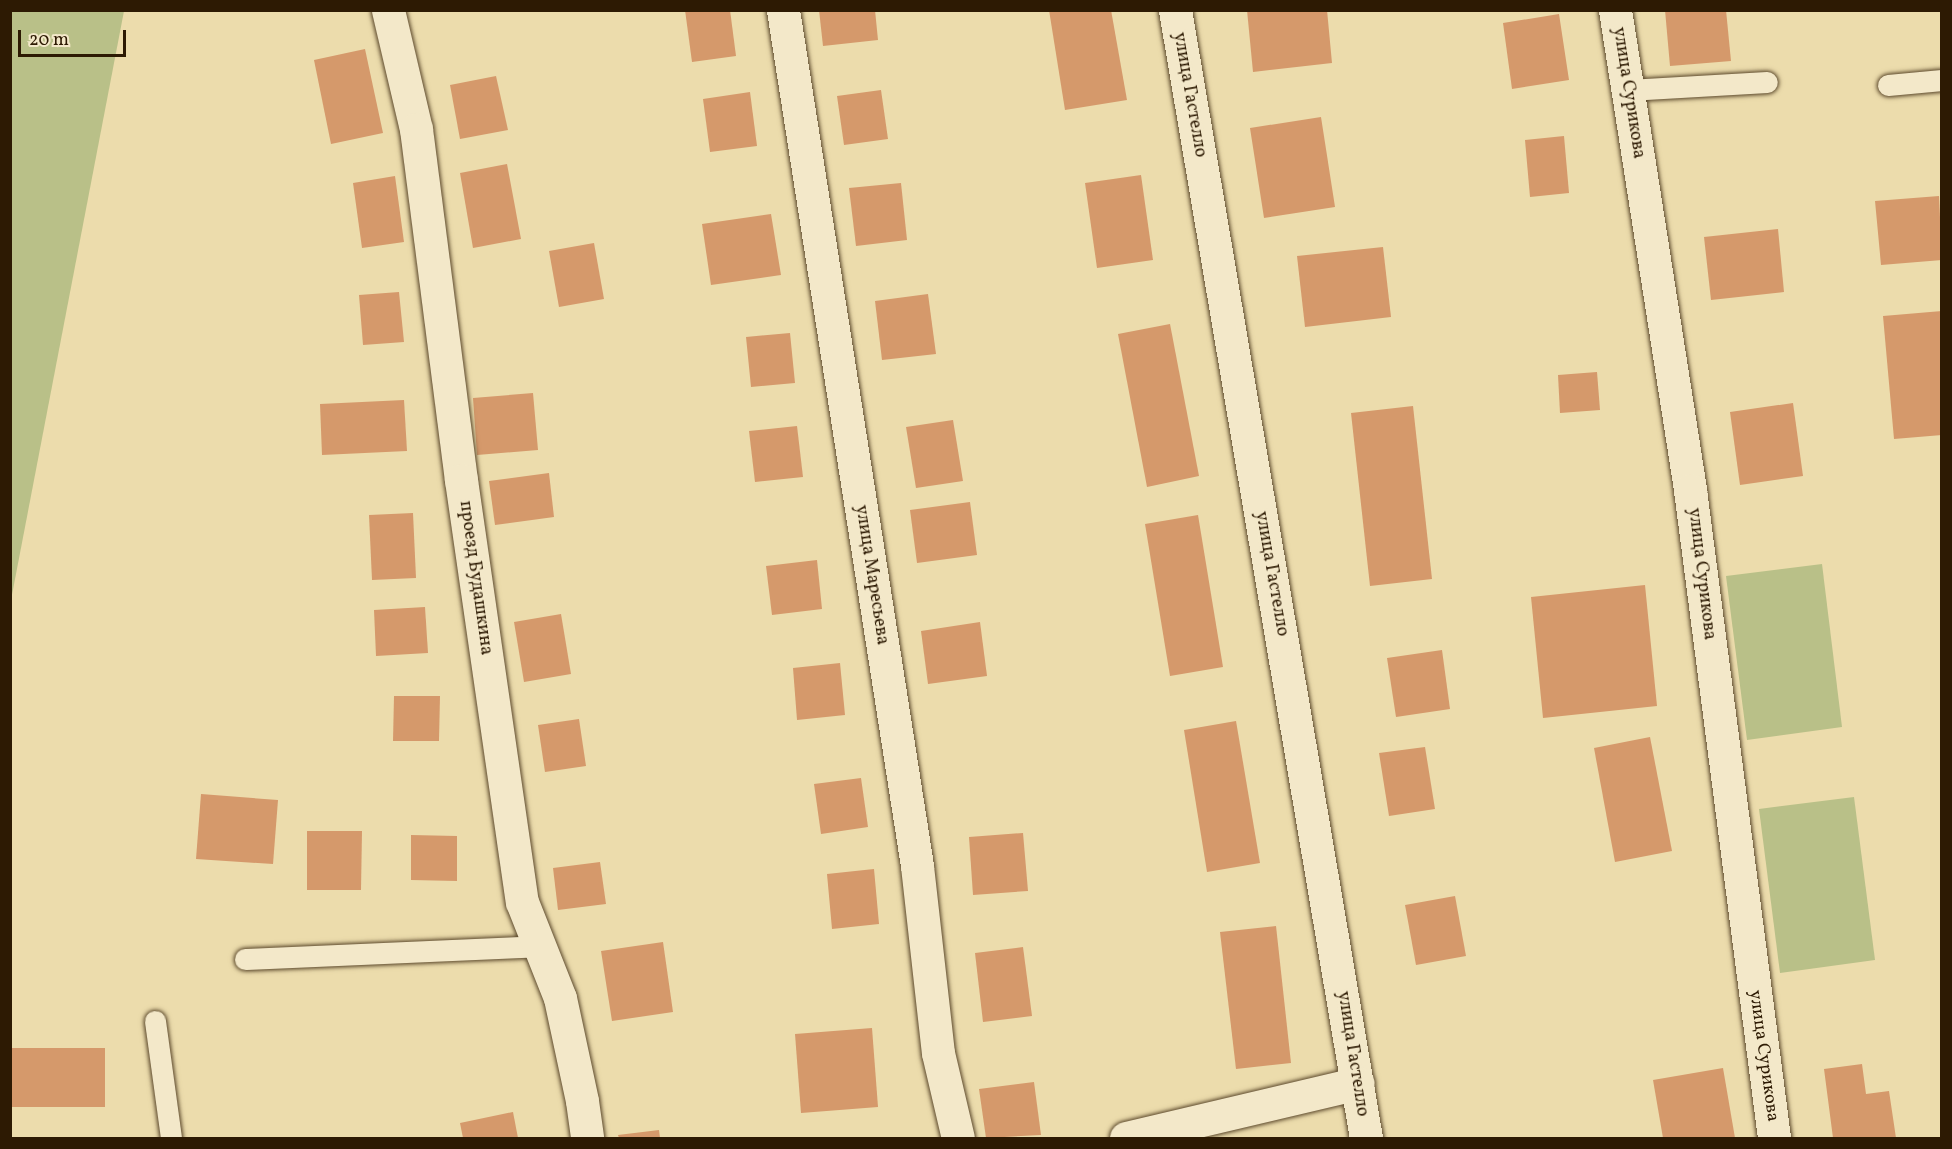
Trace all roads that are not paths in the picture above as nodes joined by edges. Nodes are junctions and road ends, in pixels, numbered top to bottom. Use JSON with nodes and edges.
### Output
{"nodes":[{"id":1,"x":388,"y":10,"type":"edge"},
{"id":2,"x":783,"y":10,"type":"edge"},
{"id":3,"x":1175,"y":10,"type":"edge"},
{"id":4,"x":1615,"y":10,"type":"edge"},
{"id":5,"x":1941,"y":80,"type":"edge"},
{"id":6,"x":1767,"y":82,"type":"dead end"},
{"id":7,"x":1888,"y":85,"type":"dead end"},
{"id":8,"x":1628,"y":90,"type":"junction"},
{"id":9,"x":539,"y":946,"type":"junction"},
{"id":10,"x":245,"y":959,"type":"dead end"},
{"id":11,"x":155,"y":1021,"type":"dead end"},
{"id":12,"x":1358,"y":1083,"type":"junction"},
{"id":13,"x":171,"y":1138,"type":"edge"},
{"id":14,"x":587,"y":1138,"type":"edge"},
{"id":15,"x":958,"y":1138,"type":"edge"},
{"id":16,"x":1126,"y":1138,"type":"edge"},
{"id":17,"x":1366,"y":1138,"type":"edge"},
{"id":18,"x":1774,"y":1138,"type":"edge"}],
"edges":[{"from":1,"to":9,"type":"street","name":"проезд Будашкина"},
{"from":2,"to":15,"type":"street","name":"улица Маресьева"},
{"from":3,"to":12,"type":"street","name":"улица Гастелло"},
{"from":4,"to":8,"type":"street","name":"улица Сурикова"},
{"from":5,"to":7,"type":"lane"},
{"from":6,"to":8,"type":"lane"},
{"from":8,"to":18,"type":"street","name":"улица Сурикова"},
{"from":9,"to":10,"type":"lane"},
{"from":9,"to":14,"type":"street","name":"проезд Будашкина"},
{"from":11,"to":13,"type":"lane"},
{"from":12,"to":16,"type":"street"},
{"from":12,"to":17,"type":"street","name":"улица Гастелло"}]}
